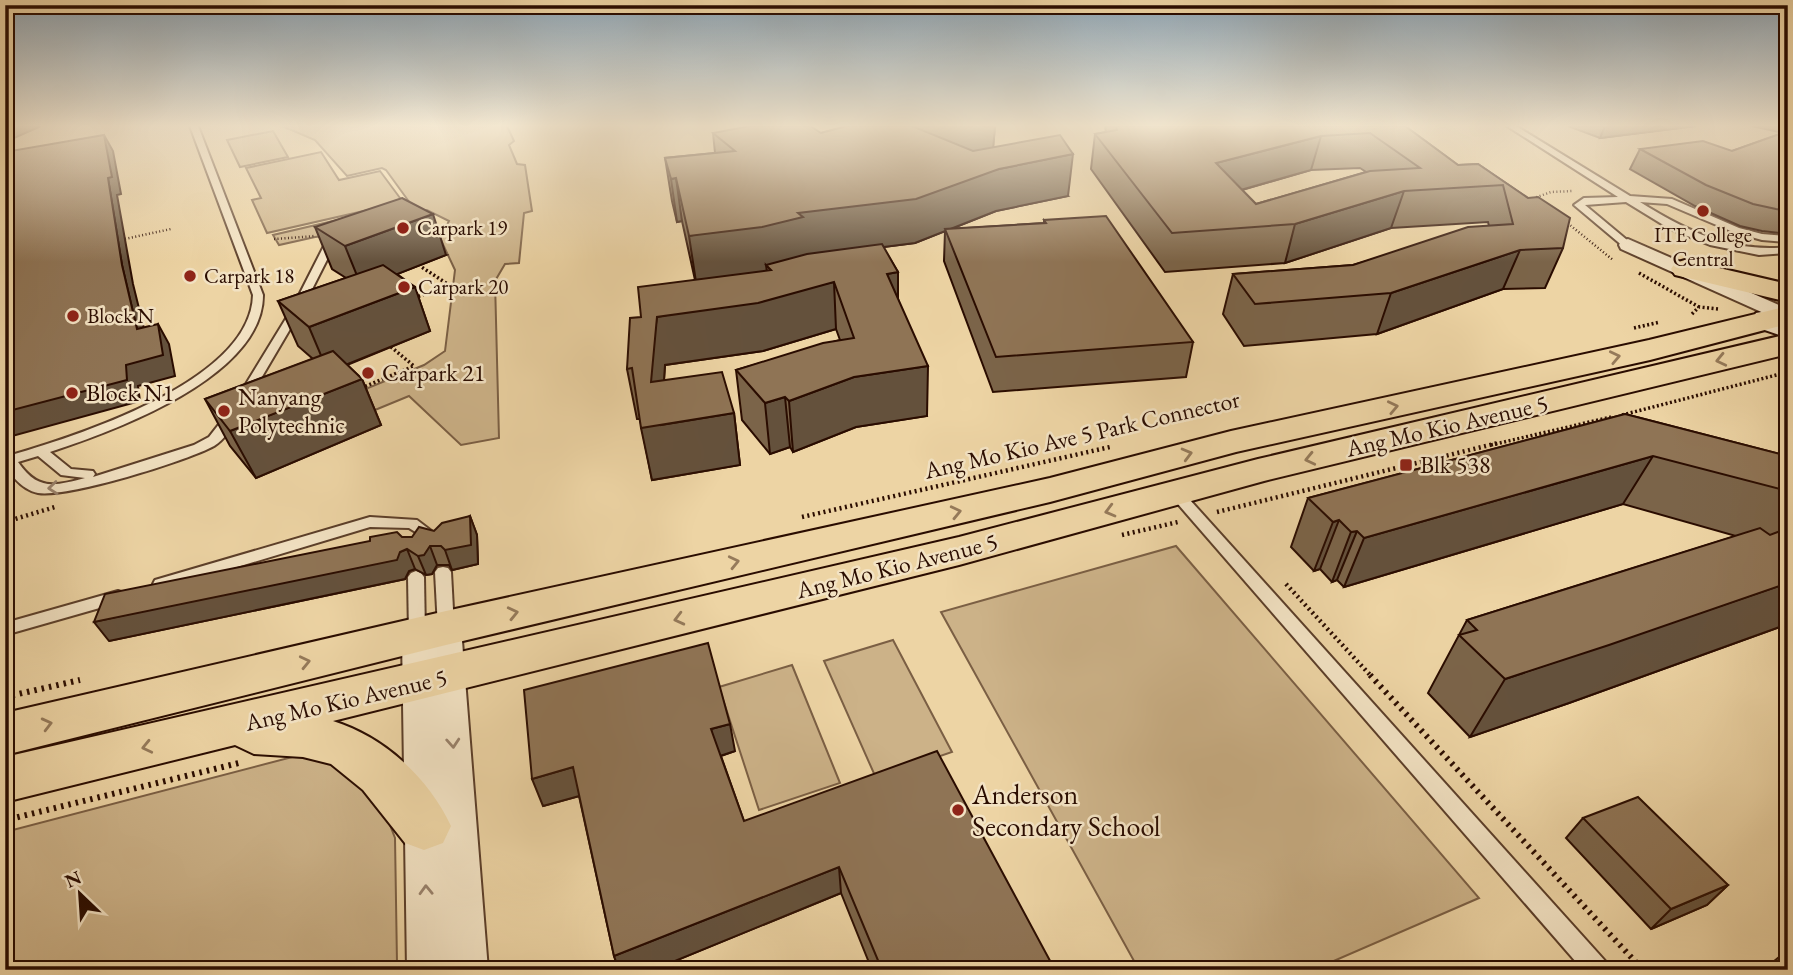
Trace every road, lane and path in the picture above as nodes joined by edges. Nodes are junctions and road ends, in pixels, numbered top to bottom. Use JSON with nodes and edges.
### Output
{"nodes":[{"id":1,"x":211,"y":172,"type":"edge"},
{"id":2,"x":1583,"y":172,"type":"edge"},
{"id":3,"x":1626,"y":199,"type":"junction"},
{"id":4,"x":171,"y":229,"type":"dead end"},
{"id":5,"x":333,"y":238,"type":"joint"},
{"id":6,"x":125,"y":239,"type":"dead end"},
{"id":7,"x":1788,"y":239,"type":"edge"},
{"id":8,"x":274,"y":240,"type":"dead end"},
{"id":9,"x":1628,"y":244,"type":"joint"},
{"id":10,"x":1788,"y":250,"type":"edge"},
{"id":11,"x":420,"y":266,"type":"dead end"},
{"id":12,"x":1684,"y":274,"type":"junction"},
{"id":13,"x":413,"y":298,"type":"dead end"},
{"id":14,"x":1682,"y":317,"type":"dead end"},
{"id":15,"x":1718,"y":317,"type":"junction"},
{"id":16,"x":1784,"y":319,"type":"edge"},
{"id":17,"x":1668,"y":320,"type":"dead end"},
{"id":18,"x":1629,"y":329,"type":"dead end"},
{"id":19,"x":391,"y":347,"type":"dead end"},
{"id":20,"x":1788,"y":372,"type":"edge"},
{"id":21,"x":351,"y":391,"type":"edge"},
{"id":22,"x":212,"y":441,"type":"junction"},
{"id":23,"x":1123,"y":444,"type":"dead end"},
{"id":24,"x":40,"y":450,"type":"junction"},
{"id":25,"x":1244,"y":457,"type":"junction"},
{"id":26,"x":8,"y":460,"type":"edge"},
{"id":27,"x":1186,"y":505,"type":"junction"},
{"id":28,"x":1218,"y":512,"type":"junction"},
{"id":29,"x":793,"y":519,"type":"dead end"},
{"id":30,"x":1227,"y":521,"type":"dead end"},
{"id":31,"x":425,"y":530,"type":"junction"},
{"id":32,"x":1115,"y":537,"type":"dead end"},
{"id":33,"x":440,"y":543,"type":"edge"},
{"id":34,"x":415,"y":549,"type":"edge"},
{"id":35,"x":416,"y":578,"type":"dead end"},
{"id":36,"x":1280,"y":578,"type":"dead end"},
{"id":37,"x":435,"y":599,"type":"junction"},
{"id":38,"x":5,"y":629,"type":"edge"},
{"id":39,"x":434,"y":679,"type":"junction"},
{"id":40,"x":5,"y":734,"type":"edge"},
{"id":41,"x":231,"y":746,"type":"junction"},
{"id":42,"x":7,"y":800,"type":"edge"},
{"id":43,"x":424,"y":826,"type":"junction"},
{"id":44,"x":428,"y":970,"type":"edge"},
{"id":45,"x":467,"y":970,"type":"edge"},
{"id":46,"x":1598,"y":970,"type":"edge"},
{"id":47,"x":1643,"y":970,"type":"edge"}],
"edges":[{"from":1,"to":24,"type":"lane"},
{"from":2,"to":3,"type":"lane"},
{"from":3,"to":7,"type":"lane"},
{"from":3,"to":9,"type":"lane"},
{"from":3,"to":10,"type":"lane"},
{"from":4,"to":6,"type":"path"},
{"from":5,"to":8,"type":"path"},
{"from":5,"to":22,"type":"lane"},
{"from":9,"to":12,"type":"street"},
{"from":11,"to":13,"type":"path"},
{"from":12,"to":15,"type":"main road"},
{"from":12,"to":16,"type":"main road"},
{"from":14,"to":15,"type":"path"},
{"from":15,"to":16,"type":"main road","name":"Ang Mo Kio Avenue 5"},
{"from":25,"to":15,"type":"main road","name":"Ang Mo Kio Avenue 5","one_way":true},
{"from":16,"to":25,"type":"main road","name":"Ang Mo Kio Avenue 5","one_way":true},
{"from":17,"to":18,"type":"path"},
{"from":19,"to":21,"type":"path"},
{"from":20,"to":28,"type":"path"},
{"from":22,"to":24,"type":"lane"},
{"from":22,"to":26,"type":"lane","one_way":true},
{"from":23,"to":29,"type":"path","name":"Ang Mo Kio Ave 5 Park Connector"},
{"from":24,"to":26,"type":"lane"},
{"from":25,"to":27,"type":"main road","name":"Ang Mo Kio Avenue 5"},
{"from":37,"to":25,"type":"main road","name":"Ang Mo Kio Avenue 5","one_way":true},
{"from":27,"to":28,"type":"path"},
{"from":27,"to":32,"type":"path"},
{"from":27,"to":39,"type":"main road","name":"Ang Mo Kio Avenue 5","one_way":true},
{"from":27,"to":46,"type":"lane"},
{"from":28,"to":30,"type":"path"},
{"from":31,"to":33,"type":"lane"},
{"from":31,"to":34,"type":"lane"},
{"from":31,"to":38,"type":"lane"},
{"from":35,"to":37,"type":"lane"},
{"from":36,"to":47,"type":"path"},
{"from":37,"to":39,"type":"street"},
{"from":40,"to":37,"type":"main road","name":"Ang Mo Kio Avenue 5","one_way":true},
{"from":39,"to":41,"type":"main road","name":"Ang Mo Kio Avenue 5"},
{"from":39,"to":43,"type":"street"},
{"from":39,"to":45,"type":"street","one_way":true},
{"from":41,"to":42,"type":"main road","name":"Ang Mo Kio Avenue 5","one_way":true},
{"from":41,"to":42,"type":"path"},
{"from":41,"to":43,"type":"main road"},
{"from":44,"to":43,"type":"street","one_way":true}]}
